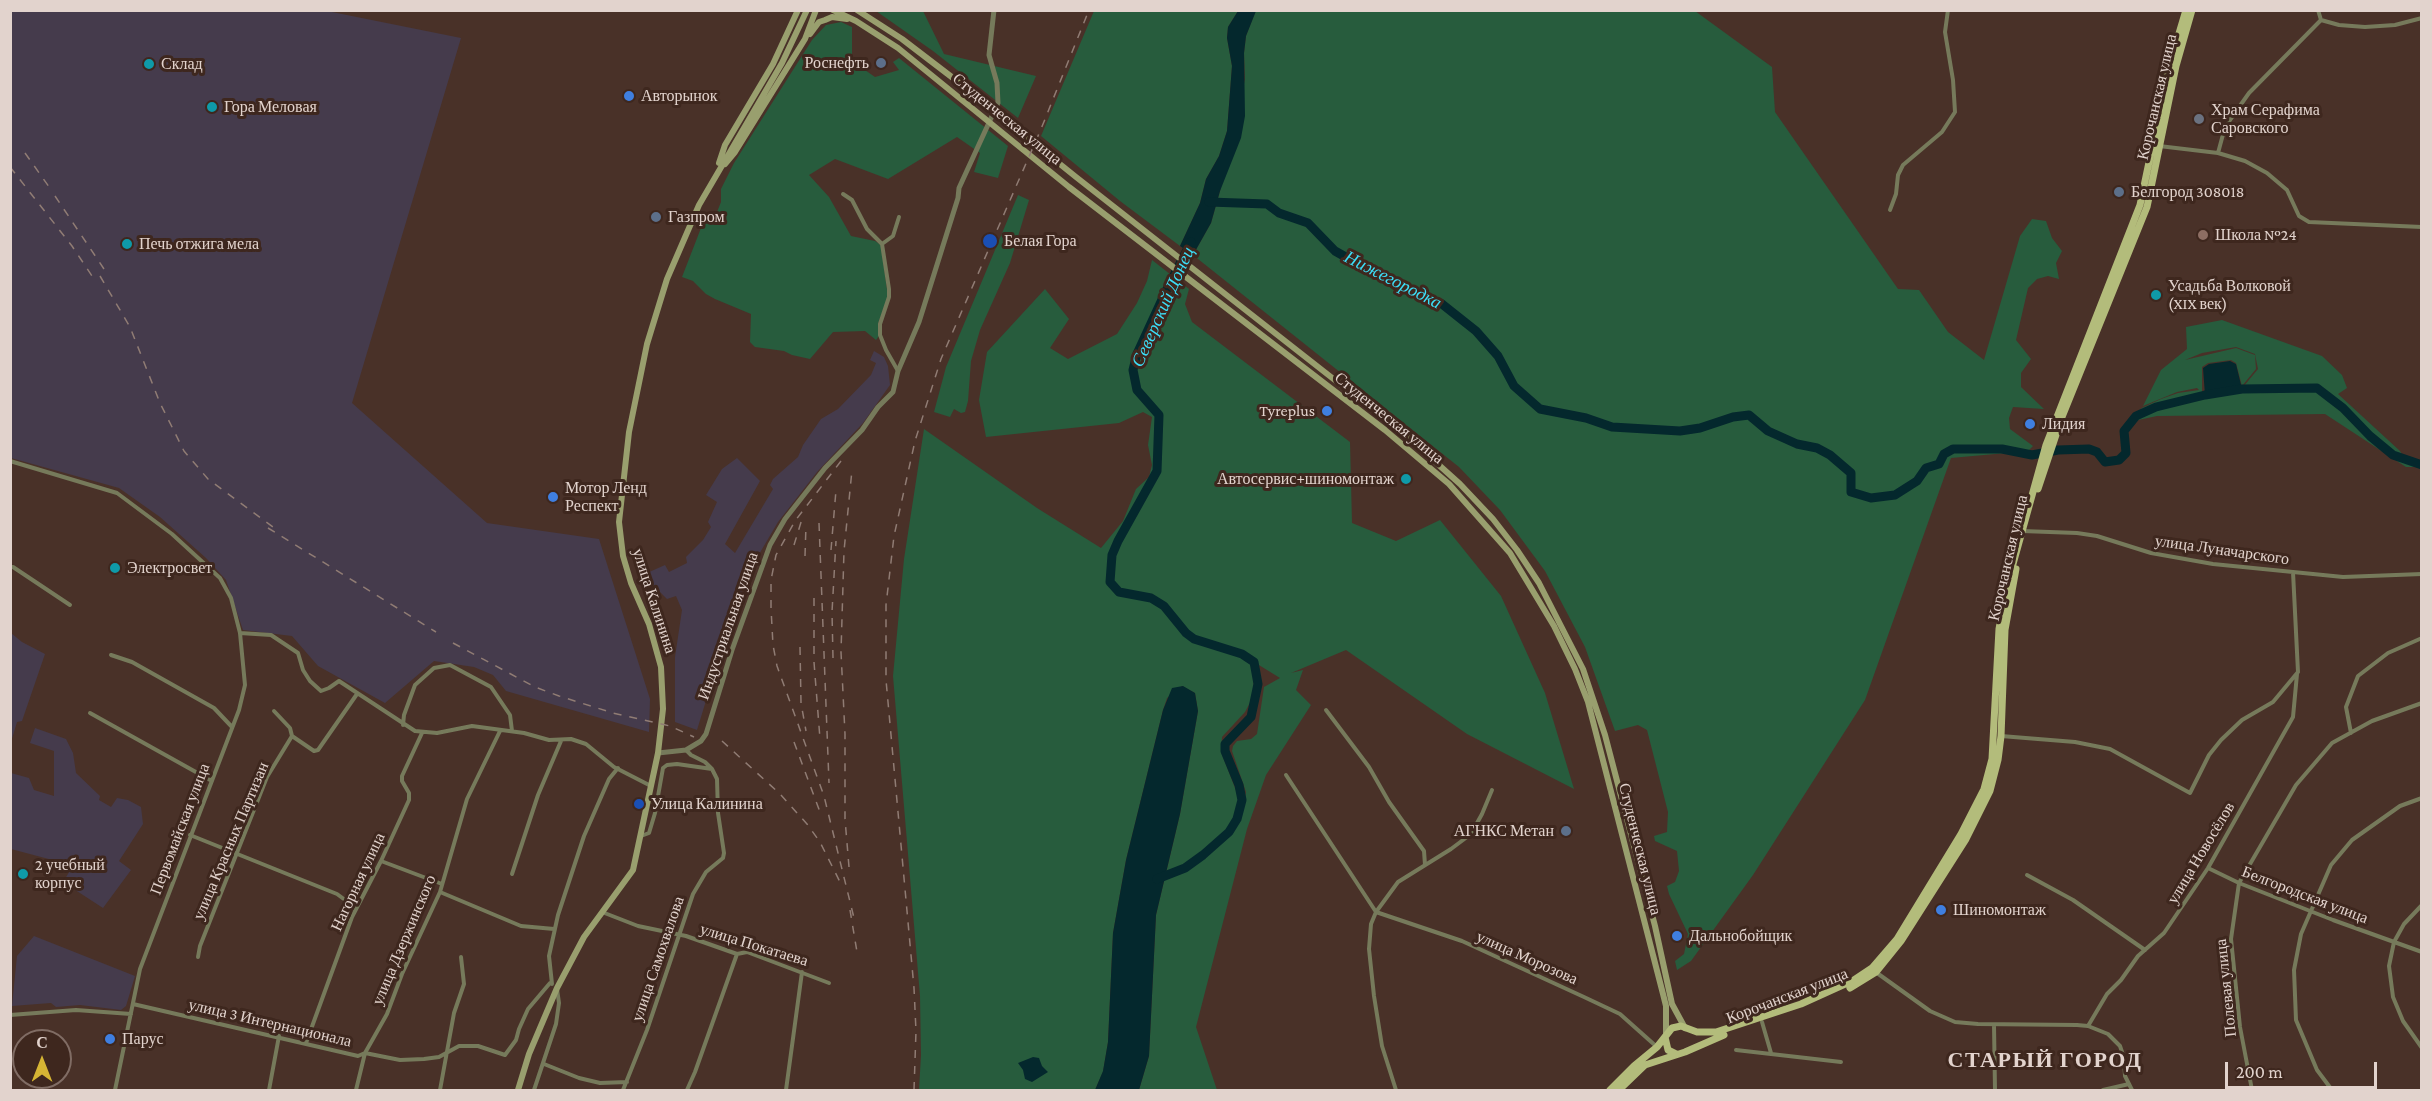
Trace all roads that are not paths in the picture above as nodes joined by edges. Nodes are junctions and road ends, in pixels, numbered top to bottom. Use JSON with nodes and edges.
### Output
{"nodes":[{"id":1,"x":796,"y":10,"type":"edge"},
{"id":2,"x":807,"y":10,"type":"edge"},
{"id":3,"x":816,"y":10,"type":"edge"},
{"id":4,"x":833,"y":10,"type":"edge"},
{"id":5,"x":857,"y":10,"type":"edge"},
{"id":6,"x":994,"y":10,"type":"edge"},
{"id":7,"x":1948,"y":10,"type":"edge"},
{"id":8,"x":2186,"y":10,"type":"edge"},
{"id":9,"x":2192,"y":10,"type":"edge"},
{"id":10,"x":2319,"y":10,"type":"edge"},
{"id":11,"x":2421,"y":18,"type":"edge"},
{"id":12,"x":2322,"y":20,"type":"junction"},
{"id":13,"x":856,"y":21,"type":"junction"},
{"id":14,"x":806,"y":39,"type":"junction"},
{"id":15,"x":989,"y":123,"type":"junction"},
{"id":16,"x":2155,"y":146,"type":"junction"},
{"id":17,"x":2218,"y":153,"type":"junction"},
{"id":18,"x":715,"y":176,"type":"junction"},
{"id":19,"x":843,"y":194,"type":"dead end"},
{"id":20,"x":1890,"y":210,"type":"dead end"},
{"id":21,"x":899,"y":217,"type":"dead end"},
{"id":22,"x":2421,"y":227,"type":"edge"},
{"id":23,"x":882,"y":244,"type":"junction"},
{"id":24,"x":898,"y":371,"type":"junction"},
{"id":25,"x":10,"y":461,"type":"edge"},
{"id":26,"x":2024,"y":531,"type":"junction"},
{"id":27,"x":10,"y":567,"type":"edge"},
{"id":28,"x":2293,"y":572,"type":"junction"},
{"id":29,"x":2421,"y":574,"type":"edge"},
{"id":30,"x":70,"y":605,"type":"dead end"},
{"id":31,"x":240,"y":633,"type":"junction"},
{"id":32,"x":2421,"y":638,"type":"edge"},
{"id":33,"x":111,"y":655,"type":"dead end"},
{"id":34,"x":2298,"y":672,"type":"junction"},
{"id":35,"x":357,"y":694,"type":"junction"},
{"id":36,"x":2421,"y":703,"type":"edge"},
{"id":37,"x":1326,"y":710,"type":"dead end"},
{"id":38,"x":274,"y":711,"type":"dead end"},
{"id":39,"x":90,"y":713,"type":"dead end"},
{"id":40,"x":403,"y":725,"type":"junction"},
{"id":41,"x":232,"y":727,"type":"junction"},
{"id":42,"x":500,"y":731,"type":"junction"},
{"id":43,"x":512,"y":731,"type":"junction"},
{"id":44,"x":2351,"y":733,"type":"junction"},
{"id":45,"x":422,"y":734,"type":"junction"},
{"id":46,"x":292,"y":736,"type":"junction"},
{"id":47,"x":1998,"y":736,"type":"junction"},
{"id":48,"x":561,"y":741,"type":"junction"},
{"id":49,"x":686,"y":750,"type":"junction"},
{"id":50,"x":658,"y":753,"type":"junction"},
{"id":51,"x":618,"y":768,"type":"junction"},
{"id":52,"x":712,"y":769,"type":"junction"},
{"id":53,"x":1286,"y":775,"type":"dead end"},
{"id":54,"x":212,"y":781,"type":"junction"},
{"id":55,"x":652,"y":786,"type":"junction"},
{"id":56,"x":1492,"y":790,"type":"dead end"},
{"id":57,"x":2421,"y":798,"type":"edge"},
{"id":58,"x":190,"y":835,"type":"junction"},
{"id":59,"x":641,"y":837,"type":"junction"},
{"id":60,"x":236,"y":854,"type":"junction"},
{"id":61,"x":381,"y":861,"type":"junction"},
{"id":62,"x":1425,"y":865,"type":"junction"},
{"id":63,"x":2208,"y":868,"type":"junction"},
{"id":64,"x":512,"y":874,"type":"dead end"},
{"id":65,"x":2027,"y":875,"type":"dead end"},
{"id":66,"x":2239,"y":883,"type":"junction"},
{"id":67,"x":442,"y":884,"type":"junction"},
{"id":68,"x":440,"y":892,"type":"junction"},
{"id":69,"x":2421,"y":905,"type":"edge"},
{"id":70,"x":356,"y":908,"type":"junction"},
{"id":71,"x":2311,"y":911,"type":"junction"},
{"id":72,"x":602,"y":912,"type":"junction"},
{"id":73,"x":1376,"y":912,"type":"junction"},
{"id":74,"x":554,"y":929,"type":"junction"},
{"id":75,"x":678,"y":936,"type":"junction"},
{"id":76,"x":2394,"y":942,"type":"junction"},
{"id":77,"x":2145,"y":950,"type":"junction"},
{"id":78,"x":2421,"y":952,"type":"edge"},
{"id":79,"x":737,"y":954,"type":"junction"},
{"id":80,"x":198,"y":957,"type":"dead end"},
{"id":81,"x":461,"y":957,"type":"dead end"},
{"id":82,"x":1874,"y":970,"type":"junction"},
{"id":83,"x":802,"y":972,"type":"junction"},
{"id":84,"x":550,"y":983,"type":"junction"},
{"id":85,"x":829,"y":983,"type":"dead end"},
{"id":86,"x":557,"y":988,"type":"junction"},
{"id":87,"x":133,"y":1004,"type":"junction"},
{"id":88,"x":131,"y":1014,"type":"junction"},
{"id":89,"x":10,"y":1015,"type":"edge"},
{"id":90,"x":1762,"y":1022,"type":"junction"},
{"id":91,"x":1994,"y":1025,"type":"junction"},
{"id":92,"x":2088,"y":1026,"type":"junction"},
{"id":93,"x":1689,"y":1034,"type":"junction"},
{"id":94,"x":1665,"y":1035,"type":"junction"},
{"id":95,"x":279,"y":1036,"type":"junction"},
{"id":96,"x":306,"y":1043,"type":"junction"},
{"id":97,"x":1657,"y":1047,"type":"junction"},
{"id":98,"x":2421,"y":1048,"type":"edge"},
{"id":99,"x":1689,"y":1049,"type":"junction"},
{"id":100,"x":1736,"y":1050,"type":"dead end"},
{"id":101,"x":448,"y":1052,"type":"junction"},
{"id":102,"x":365,"y":1053,"type":"junction"},
{"id":103,"x":1771,"y":1053,"type":"junction"},
{"id":104,"x":1676,"y":1054,"type":"junction"},
{"id":105,"x":1841,"y":1062,"type":"dead end"},
{"id":106,"x":544,"y":1064,"type":"junction"},
{"id":107,"x":627,"y":1082,"type":"junction"},
{"id":108,"x":2129,"y":1084,"type":"junction"},
{"id":109,"x":115,"y":1090,"type":"edge"},
{"id":110,"x":269,"y":1090,"type":"edge"},
{"id":111,"x":356,"y":1090,"type":"edge"},
{"id":112,"x":440,"y":1090,"type":"edge"},
{"id":113,"x":518,"y":1090,"type":"edge"},
{"id":114,"x":534,"y":1090,"type":"edge"},
{"id":115,"x":623,"y":1090,"type":"edge"},
{"id":116,"x":687,"y":1090,"type":"edge"},
{"id":117,"x":786,"y":1090,"type":"edge"},
{"id":118,"x":1396,"y":1090,"type":"edge"},
{"id":119,"x":1610,"y":1090,"type":"edge"},
{"id":120,"x":1619,"y":1090,"type":"edge"},
{"id":121,"x":1995,"y":1090,"type":"edge"},
{"id":122,"x":2103,"y":1090,"type":"edge"},
{"id":123,"x":2132,"y":1090,"type":"edge"},
{"id":124,"x":2252,"y":1090,"type":"edge"},
{"id":125,"x":2332,"y":1090,"type":"edge"}],
"edges":[{"from":1,"to":18,"type":"main road"},
{"from":2,"to":18,"type":"main road"},
{"from":3,"to":14,"type":"main road"},
{"from":4,"to":13,"type":"main road","name":"Студенческая улица"},
{"from":5,"to":93,"type":"main road","name":"Студенческая улица"},
{"from":6,"to":15,"type":"street","name":"Индустриальная улица"},
{"from":7,"to":20,"type":"street"},
{"from":8,"to":16,"type":"main road","name":"Корочанская улица"},
{"from":9,"to":16,"type":"main road","name":"Корочанская улица"},
{"from":10,"to":12,"type":"street"},
{"from":11,"to":12,"type":"street"},
{"from":12,"to":17,"type":"street"},
{"from":13,"to":14,"type":"main road"},
{"from":13,"to":15,"type":"main road","name":"Студенческая улица"},
{"from":14,"to":18,"type":"main road"},
{"from":15,"to":24,"type":"street","name":"Индустриальная улица"},
{"from":15,"to":94,"type":"main road","name":"Студенческая улица"},
{"from":16,"to":17,"type":"street"},
{"from":16,"to":26,"type":"main road","name":"Корочанская улица"},
{"from":17,"to":22,"type":"street"},
{"from":18,"to":50,"type":"main road","name":"улица Калинина"},
{"from":19,"to":23,"type":"street"},
{"from":21,"to":23,"type":"street"},
{"from":23,"to":24,"type":"street"},
{"from":24,"to":49,"type":"street","name":"Индустриальная улица"},
{"from":25,"to":31,"type":"street","name":"Первомайская улица"},
{"from":26,"to":28,"type":"street","name":"улица Луначарского"},
{"from":26,"to":47,"type":"main road","name":"Корочанская улица"},
{"from":27,"to":30,"type":"street"},
{"from":28,"to":29,"type":"street","name":"улица Луначарского"},
{"from":28,"to":34,"type":"street","name":"улица Новосёлов"},
{"from":31,"to":35,"type":"street"},
{"from":31,"to":41,"type":"street","name":"Первомайская улица"},
{"from":32,"to":44,"type":"street"},
{"from":33,"to":41,"type":"street"},
{"from":34,"to":47,"type":"street"},
{"from":34,"to":63,"type":"street","name":"улица Новосёлов"},
{"from":35,"to":40,"type":"street"},
{"from":35,"to":46,"type":"street"},
{"from":36,"to":44,"type":"street"},
{"from":37,"to":62,"type":"street"},
{"from":38,"to":46,"type":"street"},
{"from":39,"to":54,"type":"street"},
{"from":40,"to":43,"type":"street"},
{"from":40,"to":45,"type":"street"},
{"from":41,"to":54,"type":"street","name":"Первомайская улица"},
{"from":42,"to":43,"type":"street"},
{"from":42,"to":45,"type":"street"},
{"from":42,"to":67,"type":"street","name":"улица Дзержинского"},
{"from":43,"to":48,"type":"street"},
{"from":44,"to":66,"type":"street"},
{"from":45,"to":61,"type":"street","name":"Нагорная улица"},
{"from":46,"to":60,"type":"street","name":"улица Красных Партизан"},
{"from":47,"to":82,"type":"main road","name":"Корочанская улица"},
{"from":48,"to":51,"type":"street"},
{"from":48,"to":64,"type":"street"},
{"from":49,"to":50,"type":"street"},
{"from":49,"to":52,"type":"street"},
{"from":50,"to":55,"type":"main road","name":"улица Калинина"},
{"from":51,"to":55,"type":"street"},
{"from":51,"to":74,"type":"street"},
{"from":52,"to":59,"type":"street"},
{"from":52,"to":75,"type":"street","name":"улица Самохвалова"},
{"from":53,"to":73,"type":"street"},
{"from":54,"to":58,"type":"street","name":"Первомайская улица"},
{"from":55,"to":59,"type":"main road","name":"улица Калинина"},
{"from":56,"to":62,"type":"street"},
{"from":57,"to":71,"type":"street"},
{"from":58,"to":60,"type":"street"},
{"from":58,"to":87,"type":"street","name":"Первомайская улица"},
{"from":59,"to":72,"type":"main road","name":"улица Калинина"},
{"from":60,"to":70,"type":"street"},
{"from":60,"to":80,"type":"street","name":"улица Красных Партизан"},
{"from":61,"to":67,"type":"street"},
{"from":61,"to":70,"type":"street","name":"Нагорная улица"},
{"from":62,"to":73,"type":"street"},
{"from":63,"to":66,"type":"street","name":"Белгородская улица"},
{"from":63,"to":77,"type":"street","name":"улица Новосёлов"},
{"from":65,"to":77,"type":"street"},
{"from":66,"to":71,"type":"street","name":"Белгородская улица"},
{"from":66,"to":124,"type":"street","name":"Полевая улица"},
{"from":67,"to":68,"type":"street","name":"улица Дзержинского"},
{"from":68,"to":74,"type":"street"},
{"from":68,"to":102,"type":"street","name":"улица Дзержинского"},
{"from":69,"to":76,"type":"street"},
{"from":70,"to":96,"type":"street","name":"Нагорная улица"},
{"from":71,"to":76,"type":"street","name":"Белгородская улица"},
{"from":71,"to":125,"type":"street"},
{"from":72,"to":75,"type":"street","name":"улица Покатаева"},
{"from":72,"to":86,"type":"main road","name":"улица Калинина"},
{"from":73,"to":97,"type":"street","name":"улица Морозова"},
{"from":73,"to":118,"type":"street"},
{"from":74,"to":84,"type":"street"},
{"from":75,"to":79,"type":"street","name":"улица Покатаева"},
{"from":75,"to":107,"type":"street","name":"улица Самохвалова"},
{"from":76,"to":78,"type":"street","name":"Белгородская улица"},
{"from":76,"to":98,"type":"street"},
{"from":77,"to":92,"type":"street","name":"улица Новосёлов"},
{"from":79,"to":83,"type":"street","name":"улица Покатаева"},
{"from":79,"to":116,"type":"street"},
{"from":81,"to":101,"type":"street"},
{"from":82,"to":90,"type":"main road","name":"Корочанская улица"},
{"from":82,"to":91,"type":"street"},
{"from":82,"to":93,"type":"main road","name":"Корочанская улица"},
{"from":83,"to":85,"type":"street","name":"улица Покатаева"},
{"from":83,"to":117,"type":"street"},
{"from":84,"to":86,"type":"street"},
{"from":84,"to":101,"type":"street","name":"улица 3 Интернационала"},
{"from":86,"to":106,"type":"street"},
{"from":86,"to":113,"type":"main road","name":"улица Калинина"},
{"from":87,"to":88,"type":"street","name":"Первомайская улица"},
{"from":87,"to":95,"type":"street","name":"улица 3 Интернационала"},
{"from":88,"to":89,"type":"street"},
{"from":88,"to":109,"type":"street","name":"Первомайская улица"},
{"from":90,"to":99,"type":"main road","name":"Корочанская улица"},
{"from":90,"to":103,"type":"street"},
{"from":91,"to":92,"type":"street"},
{"from":91,"to":121,"type":"street"},
{"from":92,"to":108,"type":"street"},
{"from":93,"to":94,"type":"main road"},
{"from":93,"to":99,"type":"main road"},
{"from":94,"to":97,"type":"main road"},
{"from":94,"to":104,"type":"main road"},
{"from":95,"to":96,"type":"street","name":"улица 3 Интернационала"},
{"from":95,"to":110,"type":"street"},
{"from":96,"to":102,"type":"street","name":"улица 3 Интернационала"},
{"from":97,"to":119,"type":"main road"},
{"from":99,"to":104,"type":"main road"},
{"from":100,"to":103,"type":"street"},
{"from":101,"to":102,"type":"street","name":"улица 3 Интернационала"},
{"from":101,"to":112,"type":"street"},
{"from":102,"to":111,"type":"street","name":"улица Дзержинского"},
{"from":103,"to":105,"type":"street"},
{"from":104,"to":120,"type":"main road"},
{"from":106,"to":107,"type":"street"},
{"from":106,"to":114,"type":"street"},
{"from":107,"to":115,"type":"street","name":"улица Самохвалова"},
{"from":108,"to":122,"type":"street"},
{"from":108,"to":123,"type":"street"}]}
